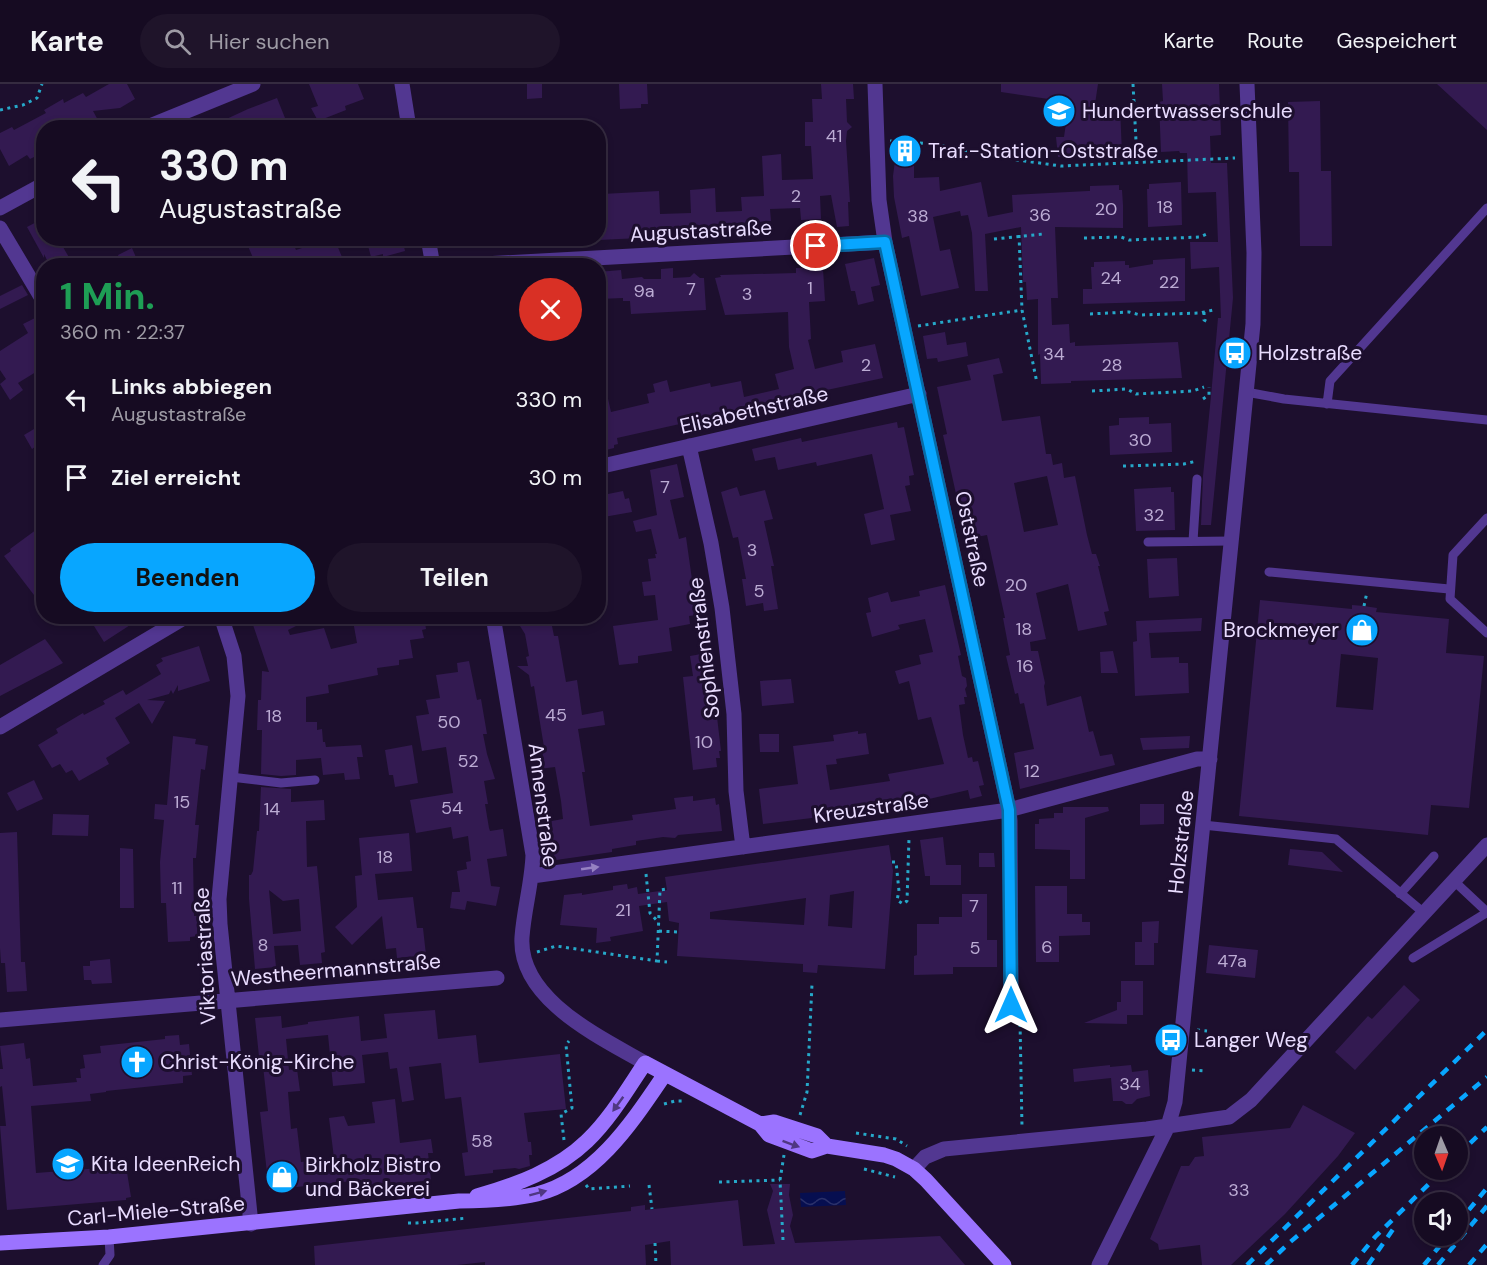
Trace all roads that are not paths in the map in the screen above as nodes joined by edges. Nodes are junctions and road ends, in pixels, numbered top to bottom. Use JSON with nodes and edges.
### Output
{"nodes":[{"id":1,"x":253,"y":84,"type":"edge"},
{"id":2,"x":402,"y":84,"type":"edge"},
{"id":3,"x":875,"y":84,"type":"edge"},
{"id":4,"x":1247,"y":84,"type":"edge"},
{"id":5,"x":165,"y":120,"type":"edge"},
{"id":6,"x":408,"y":120,"type":"edge"},
{"id":7,"x":36,"y":188,"type":"edge"},
{"id":8,"x":0,"y":208,"type":"edge"},
{"id":9,"x":1487,"y":208,"type":"edge"},
{"id":10,"x":0,"y":228,"type":"edge"},
{"id":11,"x":885,"y":242,"type":"junction"},
{"id":12,"x":594,"y":258,"type":"edge"},
{"id":13,"x":36,"y":289,"type":"edge"},
{"id":14,"x":1246,"y":392,"type":"junction"},
{"id":15,"x":919,"y":394,"type":"junction"},
{"id":16,"x":1327,"y":404,"type":"junction"},
{"id":17,"x":1487,"y":420,"type":"edge"},
{"id":18,"x":689,"y":446,"type":"junction"},
{"id":19,"x":606,"y":465,"type":"edge"},
{"id":20,"x":1197,"y":479,"type":"dead end"},
{"id":21,"x":1487,"y":518,"type":"edge"},
{"id":22,"x":1193,"y":541,"type":"junction"},
{"id":23,"x":1231,"y":541,"type":"junction"},
{"id":24,"x":1148,"y":542,"type":"dead end"},
{"id":25,"x":1269,"y":572,"type":"dead end"},
{"id":26,"x":1449,"y":589,"type":"junction"},
{"id":27,"x":174,"y":624,"type":"edge"},
{"id":28,"x":224,"y":624,"type":"edge"},
{"id":29,"x":495,"y":624,"type":"edge"},
{"id":30,"x":1487,"y":633,"type":"edge"},
{"id":31,"x":0,"y":727,"type":"edge"},
{"id":32,"x":1210,"y":759,"type":"junction"},
{"id":33,"x":231,"y":777,"type":"junction"},
{"id":34,"x":315,"y":780,"type":"dead end"},
{"id":35,"x":1009,"y":810,"type":"junction"},
{"id":36,"x":1203,"y":825,"type":"junction"},
{"id":37,"x":1487,"y":845,"type":"edge"},
{"id":38,"x":743,"y":847,"type":"junction"},
{"id":39,"x":1434,"y":856,"type":"dead end"},
{"id":40,"x":532,"y":876,"type":"junction"},
{"id":41,"x":1454,"y":881,"type":"junction"},
{"id":42,"x":1400,"y":894,"type":"junction"},
{"id":43,"x":1487,"y":912,"type":"edge"},
{"id":44,"x":1424,"y":913,"type":"junction"},
{"id":45,"x":1413,"y":958,"type":"dead end"},
{"id":46,"x":497,"y":978,"type":"dead end"},
{"id":47,"x":227,"y":1000,"type":"junction"},
{"id":48,"x":1011,"y":1005,"type":"road end"},
{"id":49,"x":0,"y":1020,"type":"edge"},
{"id":50,"x":645,"y":1063,"type":"junction"},
{"id":51,"x":664,"y":1074,"type":"junction"},
{"id":52,"x":1168,"y":1126,"type":"junction"},
{"id":53,"x":914,"y":1169,"type":"junction"},
{"id":54,"x":459,"y":1201,"type":"junction"},
{"id":55,"x":251,"y":1224,"type":"junction"},
{"id":56,"x":109,"y":1237,"type":"junction"},
{"id":57,"x":0,"y":1243,"type":"edge"},
{"id":58,"x":103,"y":1265,"type":"edge"},
{"id":59,"x":1004,"y":1265,"type":"edge"},
{"id":60,"x":1099,"y":1265,"type":"edge"}],
"edges":[{"from":1,"to":5,"type":"street"},
{"from":2,"to":6,"type":"street"},
{"from":3,"to":11,"type":"street","name":"Oststraße"},
{"from":4,"to":14,"type":"street","name":"Holzstraße"},
{"from":7,"to":8,"type":"street"},
{"from":9,"to":16,"type":"lane"},
{"from":10,"to":13,"type":"street"},
{"from":11,"to":12,"type":"street","name":"Augustastraße"},
{"from":11,"to":15,"type":"street","name":"Oststraße"},
{"from":14,"to":16,"type":"lane"},
{"from":14,"to":23,"type":"street","name":"Holzstraße"},
{"from":15,"to":18,"type":"street","name":"Elisabethstraße"},
{"from":15,"to":35,"type":"street","name":"Oststraße"},
{"from":16,"to":17,"type":"lane"},
{"from":18,"to":19,"type":"street","name":"Elisabethstraße"},
{"from":18,"to":38,"type":"street","name":"Sophienstraße"},
{"from":20,"to":22,"type":"lane"},
{"from":21,"to":26,"type":"lane"},
{"from":22,"to":23,"type":"lane"},
{"from":22,"to":24,"type":"lane"},
{"from":23,"to":32,"type":"street","name":"Holzstraße"},
{"from":25,"to":26,"type":"lane"},
{"from":26,"to":30,"type":"lane"},
{"from":27,"to":31,"type":"street"},
{"from":28,"to":33,"type":"street","name":"Viktoriastraße"},
{"from":29,"to":40,"type":"street","name":"Annenstraße"},
{"from":32,"to":35,"type":"street","name":"Kreuzstraße"},
{"from":32,"to":36,"type":"street","name":"Holzstraße"},
{"from":33,"to":34,"type":"lane"},
{"from":33,"to":47,"type":"street","name":"Viktoriastraße"},
{"from":35,"to":38,"type":"street","name":"Kreuzstraße"},
{"from":35,"to":48,"type":"street","name":"Oststraße"},
{"from":36,"to":42,"type":"lane"},
{"from":36,"to":52,"type":"street","name":"Holzstraße"},
{"from":37,"to":41,"type":"street"},
{"from":40,"to":38,"type":"street","name":"Kreuzstraße","one_way":true},
{"from":39,"to":42,"type":"lane"},
{"from":40,"to":50,"type":"street","name":"Annenstraße"},
{"from":41,"to":43,"type":"lane"},
{"from":41,"to":44,"type":"street"},
{"from":42,"to":44,"type":"lane"},
{"from":43,"to":45,"type":"lane"},
{"from":44,"to":52,"type":"street"},
{"from":46,"to":47,"type":"street","name":"Westheermannstraße"},
{"from":47,"to":49,"type":"street","name":"Westheermannstraße"},
{"from":47,"to":55,"type":"street","name":"Viktoriastraße"},
{"from":50,"to":51,"type":"street","name":"Annenstraße"},
{"from":50,"to":54,"type":"street","name":"Carl-Miele-Straße","one_way":true},
{"from":51,"to":53,"type":"street"},
{"from":54,"to":51,"type":"street","name":"Carl-Miele-Straße","one_way":true},
{"from":52,"to":53,"type":"street"},
{"from":52,"to":60,"type":"street","name":"Holzstraße"},
{"from":53,"to":59,"type":"street"},
{"from":54,"to":55,"type":"street","name":"Carl-Miele-Straße"},
{"from":55,"to":56,"type":"street","name":"Carl-Miele-Straße"},
{"from":56,"to":57,"type":"street","name":"Carl-Miele-Straße"},
{"from":56,"to":58,"type":"lane"}]}
